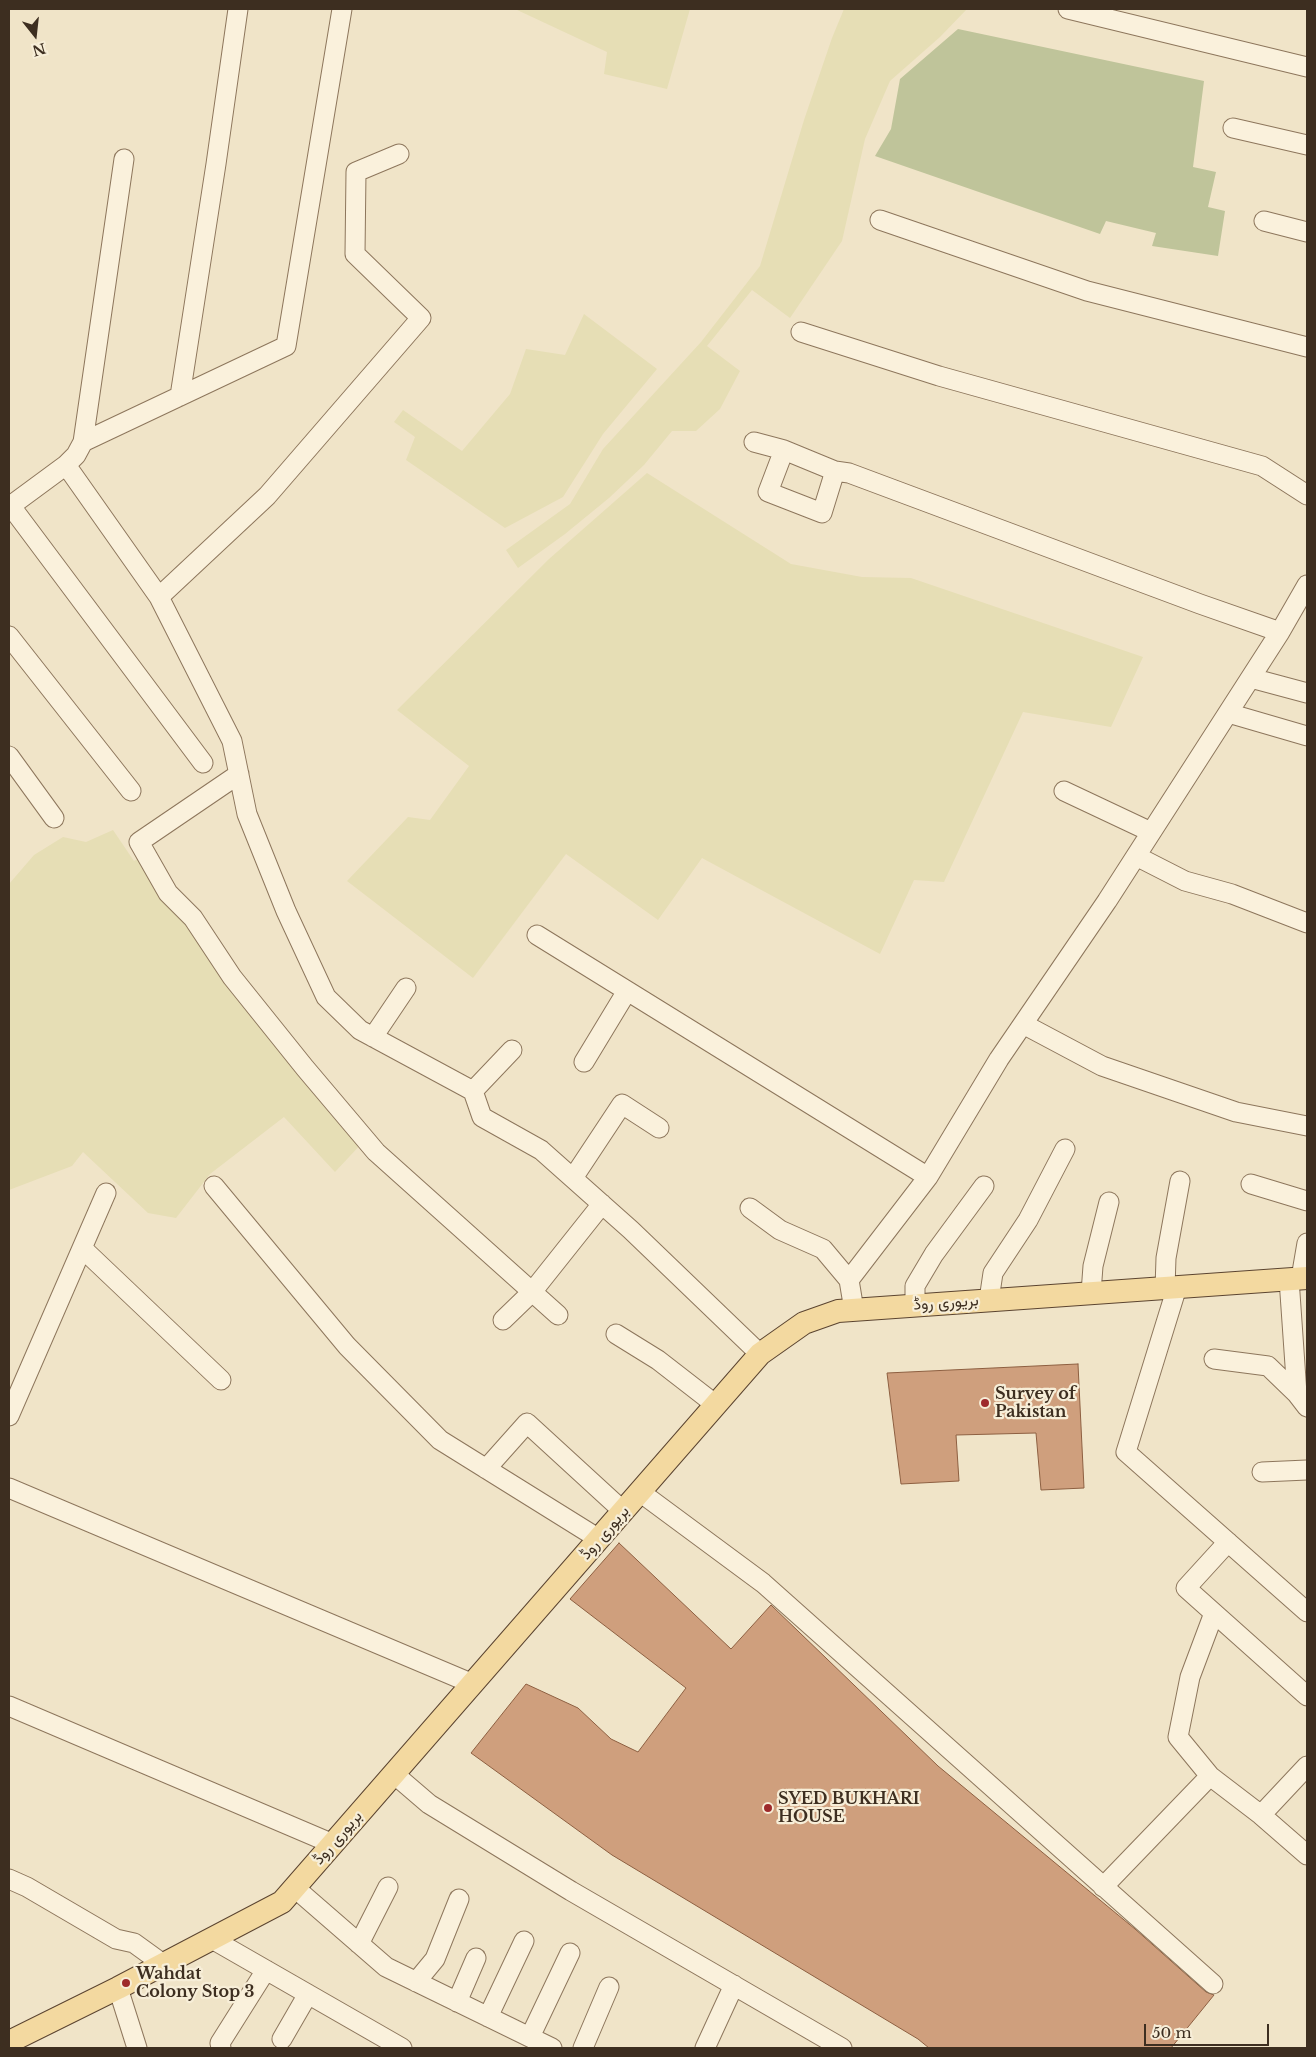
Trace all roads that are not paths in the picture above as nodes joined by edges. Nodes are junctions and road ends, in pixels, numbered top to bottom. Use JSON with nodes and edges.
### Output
{"nodes":[{"id":1,"x":238,"y":9,"type":"edge"},
{"id":2,"x":342,"y":9,"type":"edge"},
{"id":3,"x":1068,"y":9,"type":"edge"},
{"id":4,"x":1307,"y":67,"type":"edge"},
{"id":5,"x":1233,"y":128,"type":"dead end"},
{"id":6,"x":1307,"y":145,"type":"edge"},
{"id":7,"x":399,"y":154,"type":"dead end"},
{"id":8,"x":124,"y":159,"type":"dead end"},
{"id":9,"x":880,"y":220,"type":"dead end"},
{"id":10,"x":1264,"y":222,"type":"dead end"},
{"id":11,"x":1307,"y":232,"type":"edge"},
{"id":12,"x":801,"y":332,"type":"dead end"},
{"id":13,"x":1307,"y":348,"type":"edge"},
{"id":14,"x":180,"y":396,"type":"junction"},
{"id":15,"x":754,"y":442,"type":"dead end"},
{"id":16,"x":784,"y":450,"type":"junction"},
{"id":17,"x":75,"y":454,"type":"junction"},
{"id":18,"x":835,"y":471,"type":"junction"},
{"id":19,"x":1307,"y":496,"type":"edge"},
{"id":20,"x":10,"y":506,"type":"edge"},
{"id":21,"x":1307,"y":585,"type":"edge"},
{"id":22,"x":159,"y":597,"type":"junction"},
{"id":23,"x":1280,"y":632,"type":"junction"},
{"id":24,"x":9,"y":636,"type":"edge"},
{"id":25,"x":1251,"y":678,"type":"junction"},
{"id":26,"x":1307,"y":693,"type":"edge"},
{"id":27,"x":1228,"y":713,"type":"junction"},
{"id":28,"x":1307,"y":736,"type":"edge"},
{"id":29,"x":9,"y":756,"type":"edge"},
{"id":30,"x":203,"y":763,"type":"dead end"},
{"id":31,"x":239,"y":774,"type":"junction"},
{"id":32,"x":131,"y":791,"type":"dead end"},
{"id":33,"x":1064,"y":791,"type":"dead end"},
{"id":34,"x":54,"y":818,"type":"dead end"},
{"id":35,"x":1151,"y":832,"type":"junction"},
{"id":36,"x":1136,"y":856,"type":"junction"},
{"id":37,"x":1307,"y":923,"type":"edge"},
{"id":38,"x":537,"y":935,"type":"dead end"},
{"id":39,"x":406,"y":988,"type":"dead end"},
{"id":40,"x":627,"y":991,"type":"junction"},
{"id":41,"x":1023,"y":1024,"type":"junction"},
{"id":42,"x":374,"y":1037,"type":"junction"},
{"id":43,"x":512,"y":1050,"type":"dead end"},
{"id":44,"x":584,"y":1062,"type":"dead end"},
{"id":45,"x":473,"y":1091,"type":"junction"},
{"id":46,"x":1307,"y":1126,"type":"edge"},
{"id":47,"x":659,"y":1128,"type":"dead end"},
{"id":48,"x":1065,"y":1149,"type":"dead end"},
{"id":49,"x":928,"y":1177,"type":"junction"},
{"id":50,"x":573,"y":1178,"type":"junction"},
{"id":51,"x":1180,"y":1181,"type":"dead end"},
{"id":52,"x":1251,"y":1184,"type":"dead end"},
{"id":53,"x":214,"y":1186,"type":"dead end"},
{"id":54,"x":984,"y":1186,"type":"dead end"},
{"id":55,"x":106,"y":1193,"type":"dead end"},
{"id":56,"x":1307,"y":1201,"type":"edge"},
{"id":57,"x":1109,"y":1202,"type":"dead end"},
{"id":58,"x":602,"y":1204,"type":"junction"},
{"id":59,"x":750,"y":1208,"type":"dead end"},
{"id":60,"x":1307,"y":1243,"type":"edge"},
{"id":61,"x":82,"y":1249,"type":"junction"},
{"id":62,"x":1299,"y":1278,"type":"edge"},
{"id":63,"x":849,"y":1280,"type":"junction"},
{"id":64,"x":1171,"y":1288,"type":"junction"},
{"id":65,"x":532,"y":1292,"type":"junction"},
{"id":66,"x":1091,"y":1293,"type":"junction"},
{"id":67,"x":988,"y":1300,"type":"junction"},
{"id":68,"x":915,"y":1305,"type":"junction"},
{"id":69,"x":854,"y":1310,"type":"junction"},
{"id":70,"x":558,"y":1315,"type":"dead end"},
{"id":71,"x":503,"y":1320,"type":"dead end"},
{"id":72,"x":616,"y":1334,"type":"dead end"},
{"id":73,"x":760,"y":1354,"type":"junction"},
{"id":74,"x":1214,"y":1359,"type":"dead end"},
{"id":75,"x":17,"y":1376,"type":"edge"},
{"id":76,"x":221,"y":1380,"type":"dead end"},
{"id":77,"x":1302,"y":1401,"type":"edge"},
{"id":78,"x":716,"y":1405,"type":"junction"},
{"id":79,"x":9,"y":1416,"type":"edge"},
{"id":80,"x":486,"y":1469,"type":"junction"},
{"id":81,"x":1307,"y":1470,"type":"edge"},
{"id":82,"x":1262,"y":1472,"type":"dead end"},
{"id":83,"x":9,"y":1488,"type":"edge"},
{"id":84,"x":640,"y":1492,"type":"junction"},
{"id":85,"x":623,"y":1512,"type":"junction"},
{"id":86,"x":599,"y":1539,"type":"junction"},
{"id":87,"x":1228,"y":1542,"type":"junction"},
{"id":88,"x":1307,"y":1612,"type":"edge"},
{"id":89,"x":1214,"y":1613,"type":"junction"},
{"id":90,"x":472,"y":1684,"type":"junction"},
{"id":91,"x":1307,"y":1696,"type":"edge"},
{"id":92,"x":9,"y":1706,"type":"edge"},
{"id":93,"x":1307,"y":1766,"type":"edge"},
{"id":94,"x":394,"y":1774,"type":"junction"},
{"id":95,"x":1210,"y":1776,"type":"junction"},
{"id":96,"x":1261,"y":1815,"type":"junction"},
{"id":97,"x":333,"y":1844,"type":"junction"},
{"id":98,"x":1307,"y":1855,"type":"edge"},
{"id":99,"x":9,"y":1879,"type":"edge"},
{"id":100,"x":388,"y":1887,"type":"dead end"},
{"id":101,"x":1103,"y":1887,"type":"junction"},
{"id":102,"x":294,"y":1888,"type":"junction"},
{"id":103,"x":459,"y":1899,"type":"dead end"},
{"id":104,"x":212,"y":1939,"type":"junction"},
{"id":105,"x":524,"y":1941,"type":"dead end"},
{"id":106,"x":359,"y":1944,"type":"junction"},
{"id":107,"x":570,"y":1953,"type":"dead end"},
{"id":108,"x":476,"y":1958,"type":"dead end"},
{"id":109,"x":163,"y":1964,"type":"junction"},
{"id":110,"x":266,"y":1970,"type":"junction"},
{"id":111,"x":416,"y":1982,"type":"junction"},
{"id":112,"x":1213,"y":1984,"type":"dead end"},
{"id":113,"x":734,"y":1986,"type":"junction"},
{"id":114,"x":609,"y":1987,"type":"dead end"},
{"id":115,"x":118,"y":1988,"type":"junction"},
{"id":116,"x":308,"y":1994,"type":"junction"},
{"id":117,"x":457,"y":2002,"type":"junction"},
{"id":118,"x":488,"y":2017,"type":"junction"},
{"id":119,"x":530,"y":2037,"type":"junction"},
{"id":120,"x":282,"y":2039,"type":"dead end"},
{"id":121,"x":9,"y":2042,"type":"edge"},
{"id":122,"x":137,"y":2048,"type":"edge"},
{"id":123,"x":221,"y":2048,"type":"edge"},
{"id":124,"x":402,"y":2048,"type":"edge"},
{"id":125,"x":552,"y":2048,"type":"edge"},
{"id":126,"x":583,"y":2048,"type":"edge"},
{"id":127,"x":704,"y":2048,"type":"edge"},
{"id":128,"x":842,"y":2048,"type":"edge"}],
"edges":[{"from":1,"to":14,"type":"street"},
{"from":2,"to":14,"type":"street"},
{"from":3,"to":4,"type":"street"},
{"from":5,"to":6,"type":"street"},
{"from":7,"to":22,"type":"street"},
{"from":8,"to":17,"type":"street"},
{"from":9,"to":13,"type":"street"},
{"from":10,"to":11,"type":"street"},
{"from":12,"to":19,"type":"street"},
{"from":14,"to":17,"type":"street"},
{"from":15,"to":16,"type":"street"},
{"from":16,"to":18,"type":"street"},
{"from":16,"to":18,"type":"street"},
{"from":17,"to":20,"type":"street"},
{"from":17,"to":22,"type":"street"},
{"from":18,"to":23,"type":"street"},
{"from":20,"to":30,"type":"street"},
{"from":21,"to":23,"type":"street"},
{"from":22,"to":31,"type":"street"},
{"from":23,"to":25,"type":"street"},
{"from":24,"to":32,"type":"street"},
{"from":25,"to":26,"type":"street"},
{"from":25,"to":27,"type":"street"},
{"from":27,"to":28,"type":"street"},
{"from":27,"to":35,"type":"street"},
{"from":29,"to":34,"type":"street"},
{"from":31,"to":42,"type":"street"},
{"from":31,"to":65,"type":"street"},
{"from":33,"to":35,"type":"street"},
{"from":35,"to":36,"type":"street"},
{"from":36,"to":37,"type":"street"},
{"from":36,"to":41,"type":"street"},
{"from":38,"to":40,"type":"street"},
{"from":39,"to":42,"type":"street"},
{"from":40,"to":44,"type":"street"},
{"from":40,"to":49,"type":"street"},
{"from":41,"to":46,"type":"street"},
{"from":41,"to":49,"type":"street"},
{"from":42,"to":45,"type":"street"},
{"from":43,"to":45,"type":"street"},
{"from":45,"to":50,"type":"street"},
{"from":47,"to":50,"type":"street"},
{"from":48,"to":67,"type":"street"},
{"from":49,"to":63,"type":"street"},
{"from":50,"to":58,"type":"street"},
{"from":51,"to":64,"type":"street"},
{"from":52,"to":56,"type":"street"},
{"from":53,"to":80,"type":"street"},
{"from":54,"to":68,"type":"street"},
{"from":55,"to":61,"type":"street"},
{"from":57,"to":66,"type":"street"},
{"from":58,"to":65,"type":"street"},
{"from":58,"to":73,"type":"street"},
{"from":59,"to":63,"type":"street"},
{"from":60,"to":62,"type":"street"},
{"from":61,"to":75,"type":"street"},
{"from":61,"to":76,"type":"street"},
{"from":62,"to":64,"type":"main road","name":"بریوری روڈ"},
{"from":62,"to":77,"type":"street"},
{"from":63,"to":69,"type":"street"},
{"from":64,"to":66,"type":"main road","name":"بریوری روڈ"},
{"from":64,"to":87,"type":"street"},
{"from":65,"to":70,"type":"street"},
{"from":65,"to":71,"type":"street"},
{"from":66,"to":67,"type":"main road","name":"بریوری روڈ"},
{"from":67,"to":68,"type":"main road","name":"بریوری روڈ"},
{"from":68,"to":69,"type":"main road","name":"بریوری روڈ"},
{"from":69,"to":73,"type":"main road","name":"بریوری روڈ"},
{"from":72,"to":78,"type":"street"},
{"from":73,"to":78,"type":"main road","name":"بریوری روڈ"},
{"from":74,"to":77,"type":"street"},
{"from":75,"to":79,"type":"street"},
{"from":78,"to":84,"type":"main road","name":"بریوری روڈ"},
{"from":80,"to":85,"type":"street"},
{"from":80,"to":86,"type":"street"},
{"from":81,"to":82,"type":"street"},
{"from":83,"to":90,"type":"street"},
{"from":84,"to":85,"type":"main road","name":"بریوری روڈ"},
{"from":84,"to":101,"type":"street"},
{"from":85,"to":86,"type":"main road","name":"بریوری روڈ"},
{"from":86,"to":90,"type":"main road","name":"بریوری روڈ"},
{"from":87,"to":88,"type":"street"},
{"from":87,"to":89,"type":"street"},
{"from":89,"to":91,"type":"street"},
{"from":89,"to":95,"type":"street"},
{"from":90,"to":94,"type":"main road","name":"بریوری روڈ"},
{"from":92,"to":97,"type":"street"},
{"from":93,"to":96,"type":"street"},
{"from":94,"to":97,"type":"main road","name":"بریوری روڈ"},
{"from":94,"to":113,"type":"street"},
{"from":95,"to":96,"type":"street"},
{"from":95,"to":101,"type":"street"},
{"from":96,"to":98,"type":"street"},
{"from":97,"to":102,"type":"main road","name":"بریوری روڈ"},
{"from":99,"to":109,"type":"street"},
{"from":100,"to":106,"type":"street"},
{"from":101,"to":112,"type":"street"},
{"from":102,"to":104,"type":"main road","name":"بریوری روڈ"},
{"from":102,"to":106,"type":"street"},
{"from":103,"to":111,"type":"street"},
{"from":104,"to":109,"type":"main road","name":"بریوری روڈ"},
{"from":104,"to":110,"type":"street"},
{"from":105,"to":118,"type":"street"},
{"from":106,"to":111,"type":"street"},
{"from":107,"to":119,"type":"street"},
{"from":108,"to":117,"type":"street"},
{"from":109,"to":115,"type":"main road","name":"بریوری روڈ"},
{"from":110,"to":116,"type":"street"},
{"from":110,"to":123,"type":"street"},
{"from":111,"to":117,"type":"street"},
{"from":113,"to":127,"type":"street"},
{"from":113,"to":128,"type":"street"},
{"from":114,"to":126,"type":"street"},
{"from":115,"to":121,"type":"main road","name":"بریوری روڈ"},
{"from":115,"to":122,"type":"street"},
{"from":116,"to":120,"type":"street"},
{"from":116,"to":124,"type":"street"},
{"from":117,"to":118,"type":"street"},
{"from":118,"to":119,"type":"street"},
{"from":119,"to":125,"type":"street"}]}
